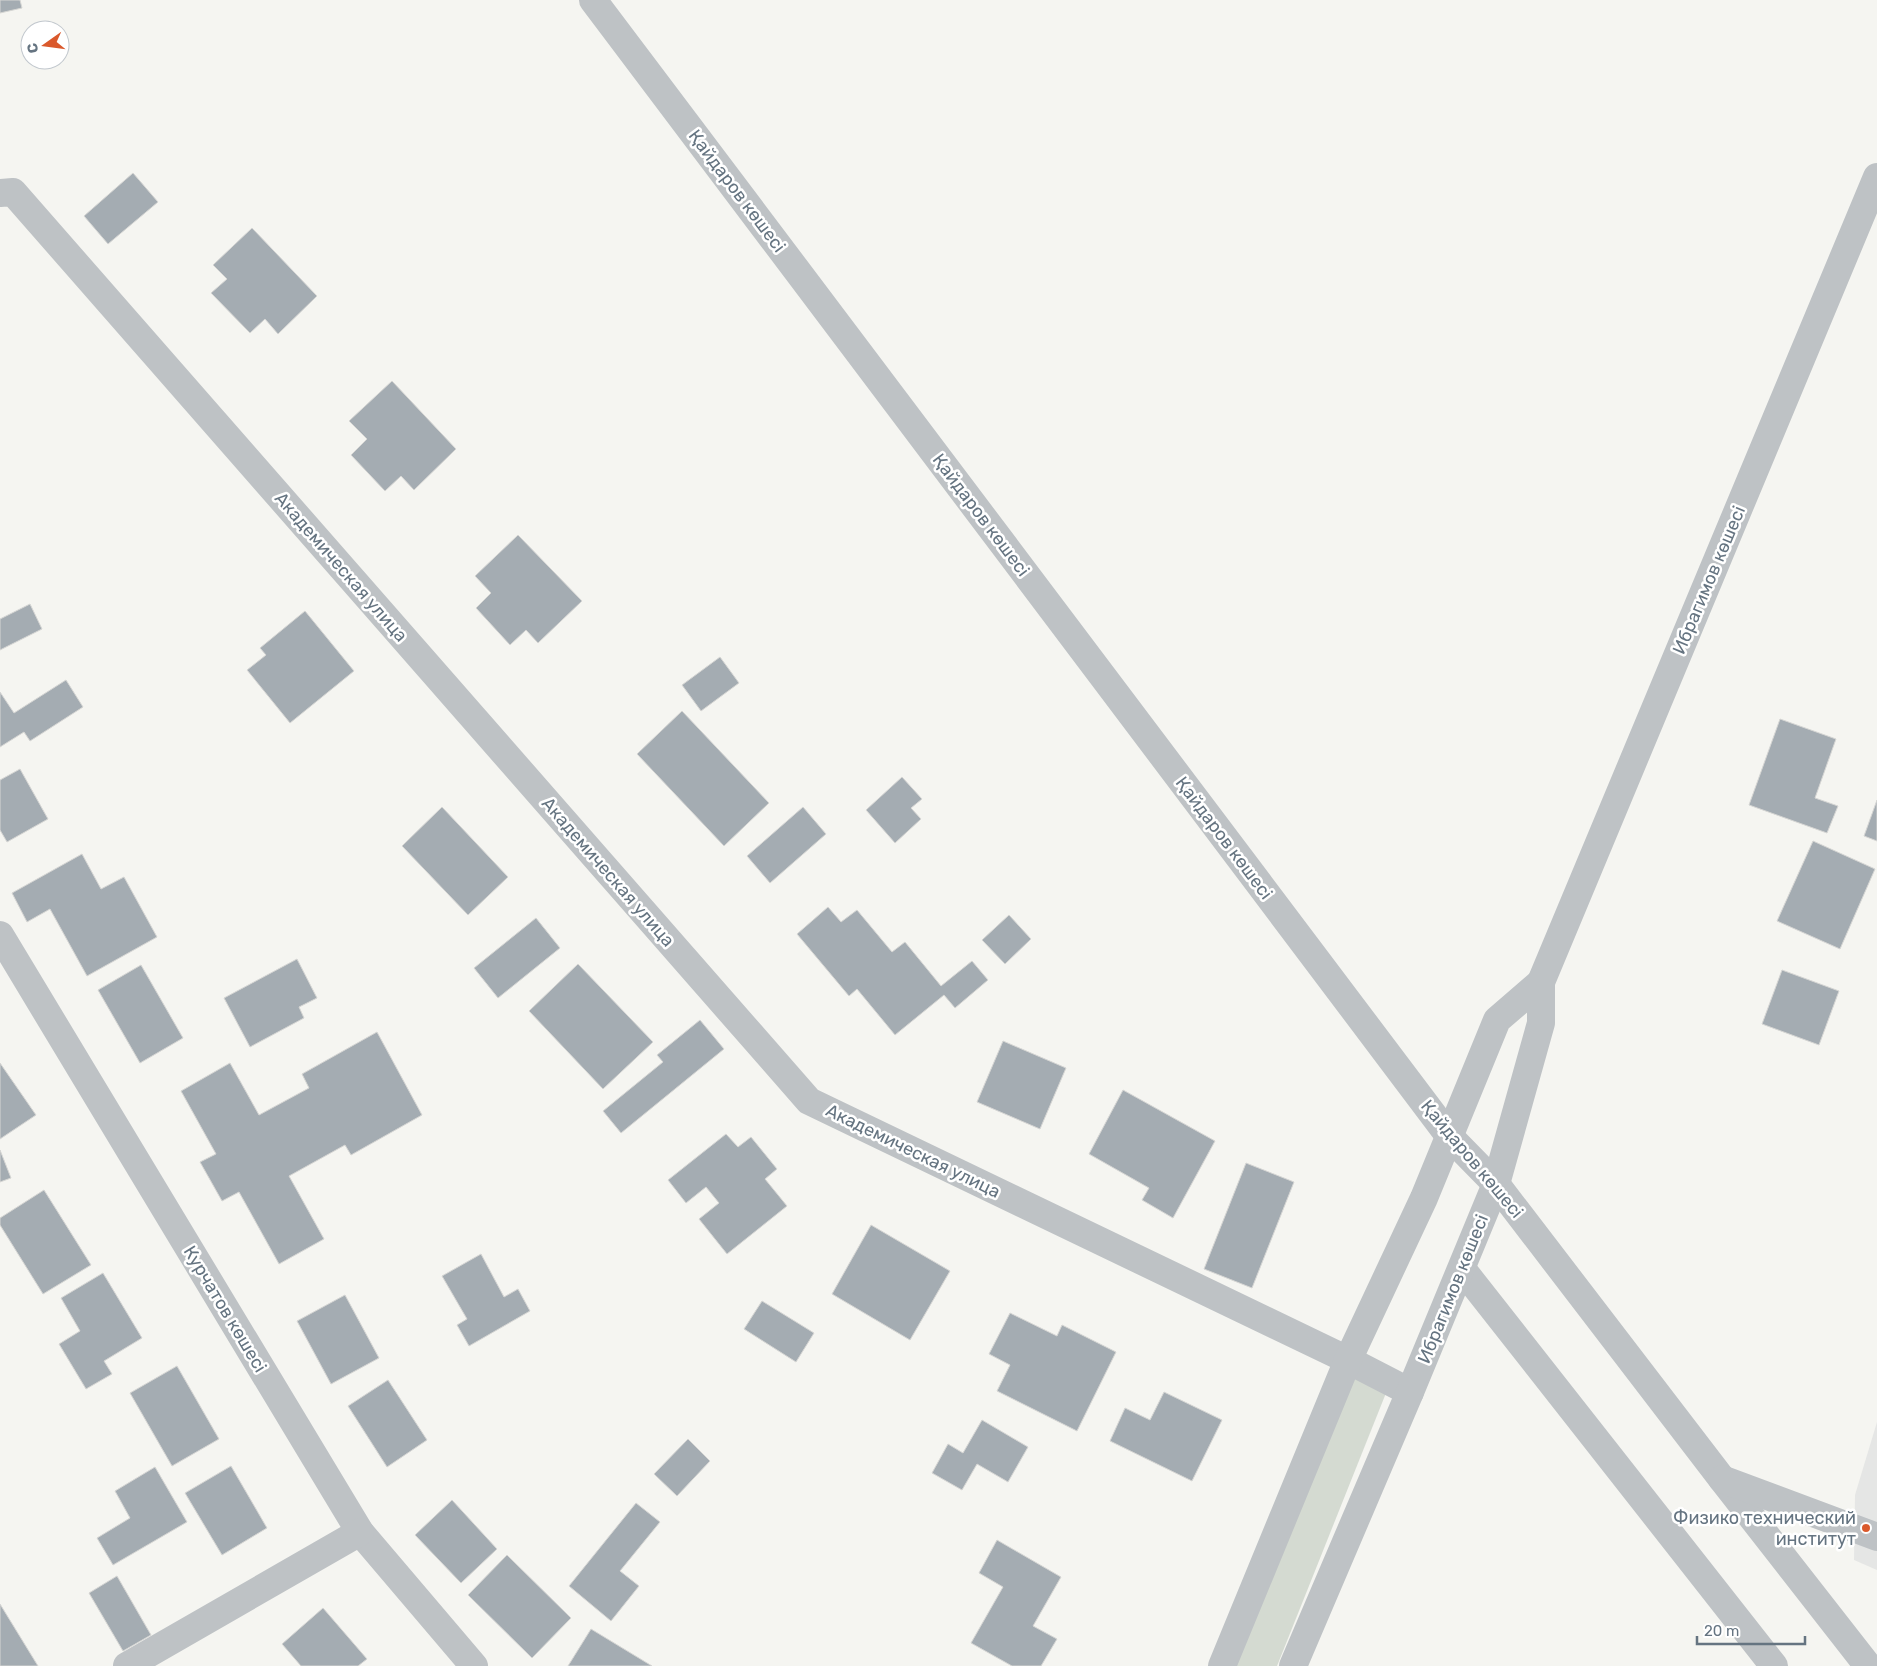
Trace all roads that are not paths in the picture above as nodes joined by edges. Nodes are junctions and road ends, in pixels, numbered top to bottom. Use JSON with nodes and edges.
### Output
{"nodes":[{"id":1,"x":593,"y":0,"type":"edge"},
{"id":2,"x":1877,"y":177,"type":"edge"},
{"id":3,"x":7,"y":193,"type":"edge"},
{"id":4,"x":0,"y":935,"type":"edge"},
{"id":5,"x":1541,"y":982,"type":"junction"},
{"id":6,"x":1450,"y":1137,"type":"junction"},
{"id":7,"x":1496,"y":1184,"type":"junction"},
{"id":8,"x":1462,"y":1269,"type":"junction"},
{"id":9,"x":1348,"y":1360,"type":"junction"},
{"id":10,"x":1410,"y":1392,"type":"junction"},
{"id":11,"x":1722,"y":1479,"type":"junction"},
{"id":12,"x":360,"y":1532,"type":"junction"},
{"id":13,"x":1877,"y":1537,"type":"edge"},
{"id":14,"x":127,"y":1666,"type":"edge"},
{"id":15,"x":474,"y":1666,"type":"edge"},
{"id":16,"x":1222,"y":1666,"type":"edge"},
{"id":17,"x":1293,"y":1666,"type":"edge"},
{"id":18,"x":1774,"y":1666,"type":"edge"},
{"id":19,"x":1868,"y":1666,"type":"edge"}],
"edges":[{"from":1,"to":6,"type":"street","name":"Қайдаров көшесі"},
{"from":2,"to":5,"type":"street","name":"Ибрагимов көшесі"},
{"from":3,"to":9,"type":"street","name":"Академическая улица"},
{"from":4,"to":12,"type":"street","name":"Курчатов көшесі"},
{"from":5,"to":6,"type":"street","name":"Ибрагимов көшесі"},
{"from":5,"to":7,"type":"street","name":"Ибрагимов көшесі"},
{"from":6,"to":7,"type":"street","name":"Қайдаров көшесі"},
{"from":6,"to":9,"type":"street","name":"Ибрагимов көшесі"},
{"from":7,"to":8,"type":"street","name":"Ибрагимов көшесі"},
{"from":7,"to":11,"type":"street","name":"Қайдаров көшесі"},
{"from":8,"to":10,"type":"street","name":"Ибрагимов көшесі"},
{"from":8,"to":18,"type":"street"},
{"from":9,"to":10,"type":"street"},
{"from":9,"to":16,"type":"street","name":"Ибрагимов көшесі"},
{"from":10,"to":17,"type":"street","name":"Ибрагимов көшесі"},
{"from":11,"to":13,"type":"street"},
{"from":11,"to":19,"type":"street","name":"Қайдаров көшесі"},
{"from":12,"to":14,"type":"street"},
{"from":12,"to":15,"type":"street","name":"Курчатов көшесі"}]}
